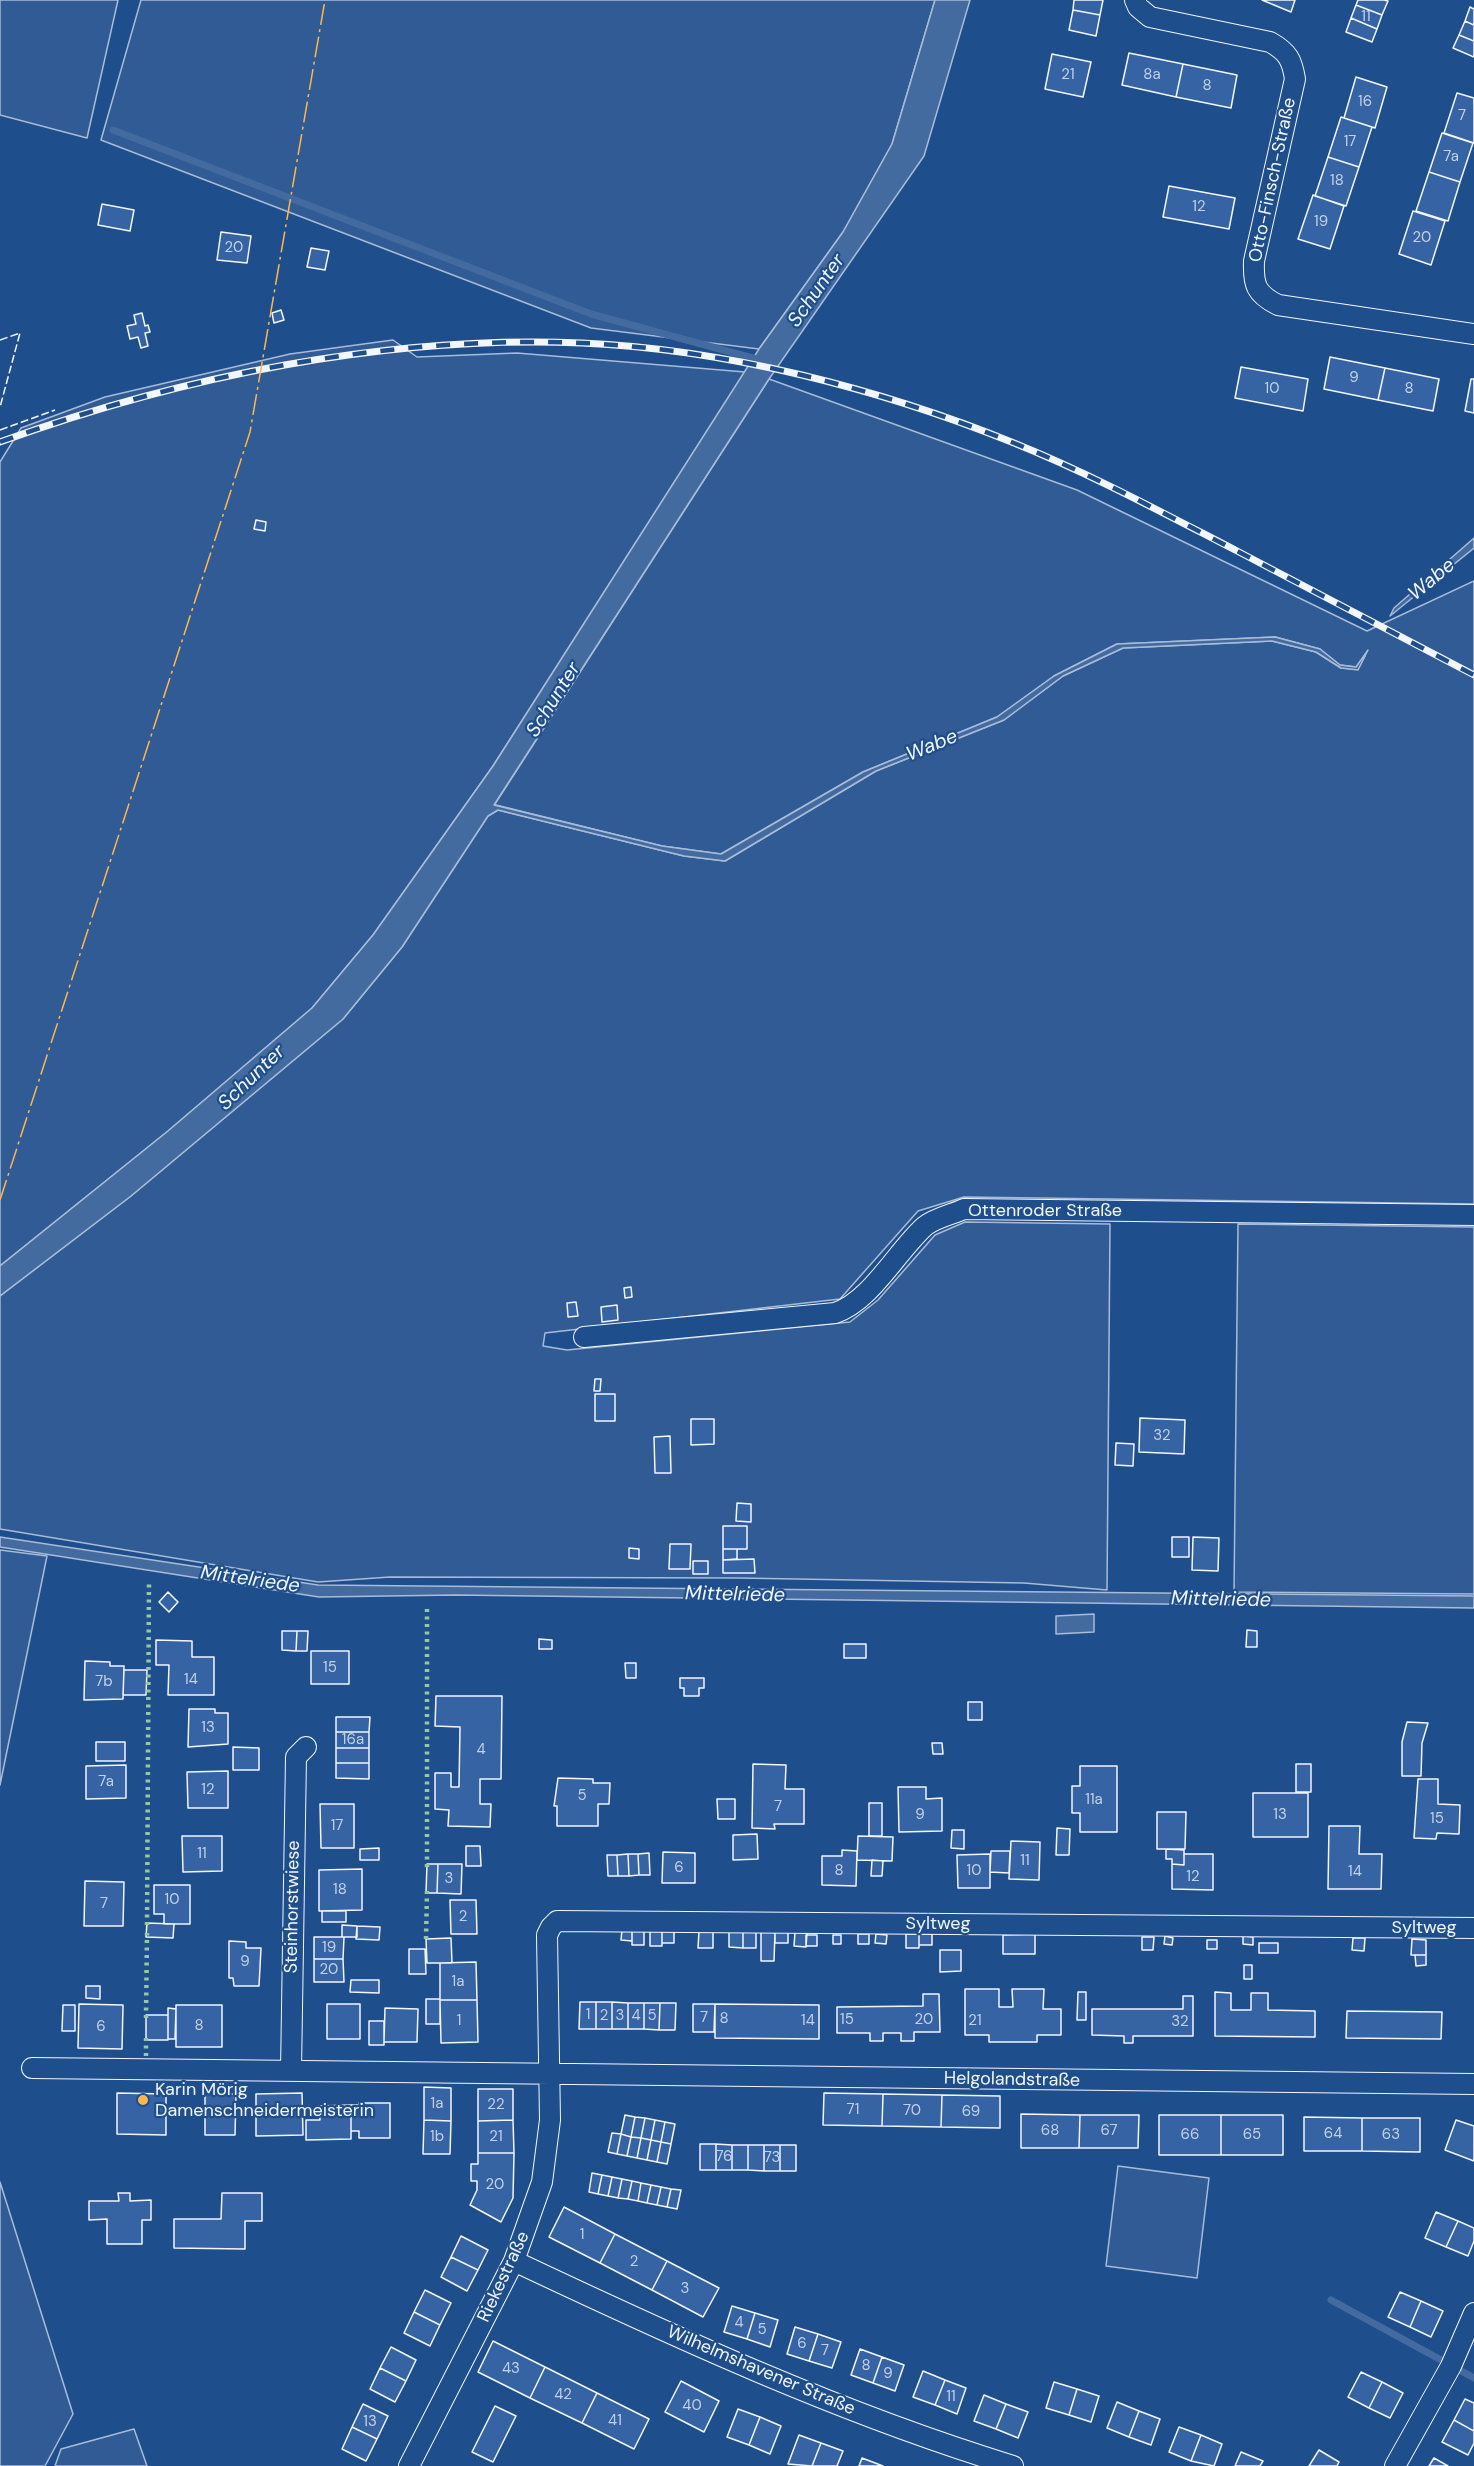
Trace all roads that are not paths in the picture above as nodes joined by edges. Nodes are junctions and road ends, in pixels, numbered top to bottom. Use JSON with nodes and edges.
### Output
{"nodes":[{"id":1,"x":1137,"y":4,"type":"edge"},
{"id":2,"x":1474,"y":334,"type":"edge"},
{"id":3,"x":1474,"y":1215,"type":"edge"},
{"id":4,"x":584,"y":1337,"type":"dead end"},
{"id":5,"x":306,"y":1747,"type":"dead end"},
{"id":6,"x":1474,"y":1928,"type":"edge"},
{"id":7,"x":32,"y":2068,"type":"dead end"},
{"id":8,"x":291,"y":2071,"type":"junction"},
{"id":9,"x":549,"y":2073,"type":"junction"},
{"id":10,"x":1474,"y":2084,"type":"edge"},
{"id":11,"x":514,"y":2261,"type":"junction"},
{"id":12,"x":1474,"y":2313,"type":"edge"},
{"id":13,"x":409,"y":2466,"type":"edge"},
{"id":14,"x":1013,"y":2466,"type":"edge"},
{"id":15,"x":1395,"y":2466,"type":"edge"}],
"edges":[{"from":1,"to":2,"type":"street","name":"Otto-Finsch-Straße"},
{"from":3,"to":4,"type":"street","name":"Ottenroder Straße"},
{"from":5,"to":8,"type":"street","name":"Steinhorstwiese"},
{"from":6,"to":9,"type":"street","name":"Syltweg"},
{"from":7,"to":8,"type":"street"},
{"from":8,"to":9,"type":"street"},
{"from":9,"to":10,"type":"street","name":"Helgolandstraße"},
{"from":9,"to":11,"type":"street","name":"Riekestraße"},
{"from":11,"to":13,"type":"street","name":"Riekestraße"},
{"from":11,"to":14,"type":"street","name":"Wilhelmshavener Straße"},
{"from":12,"to":15,"type":"street"}]}
